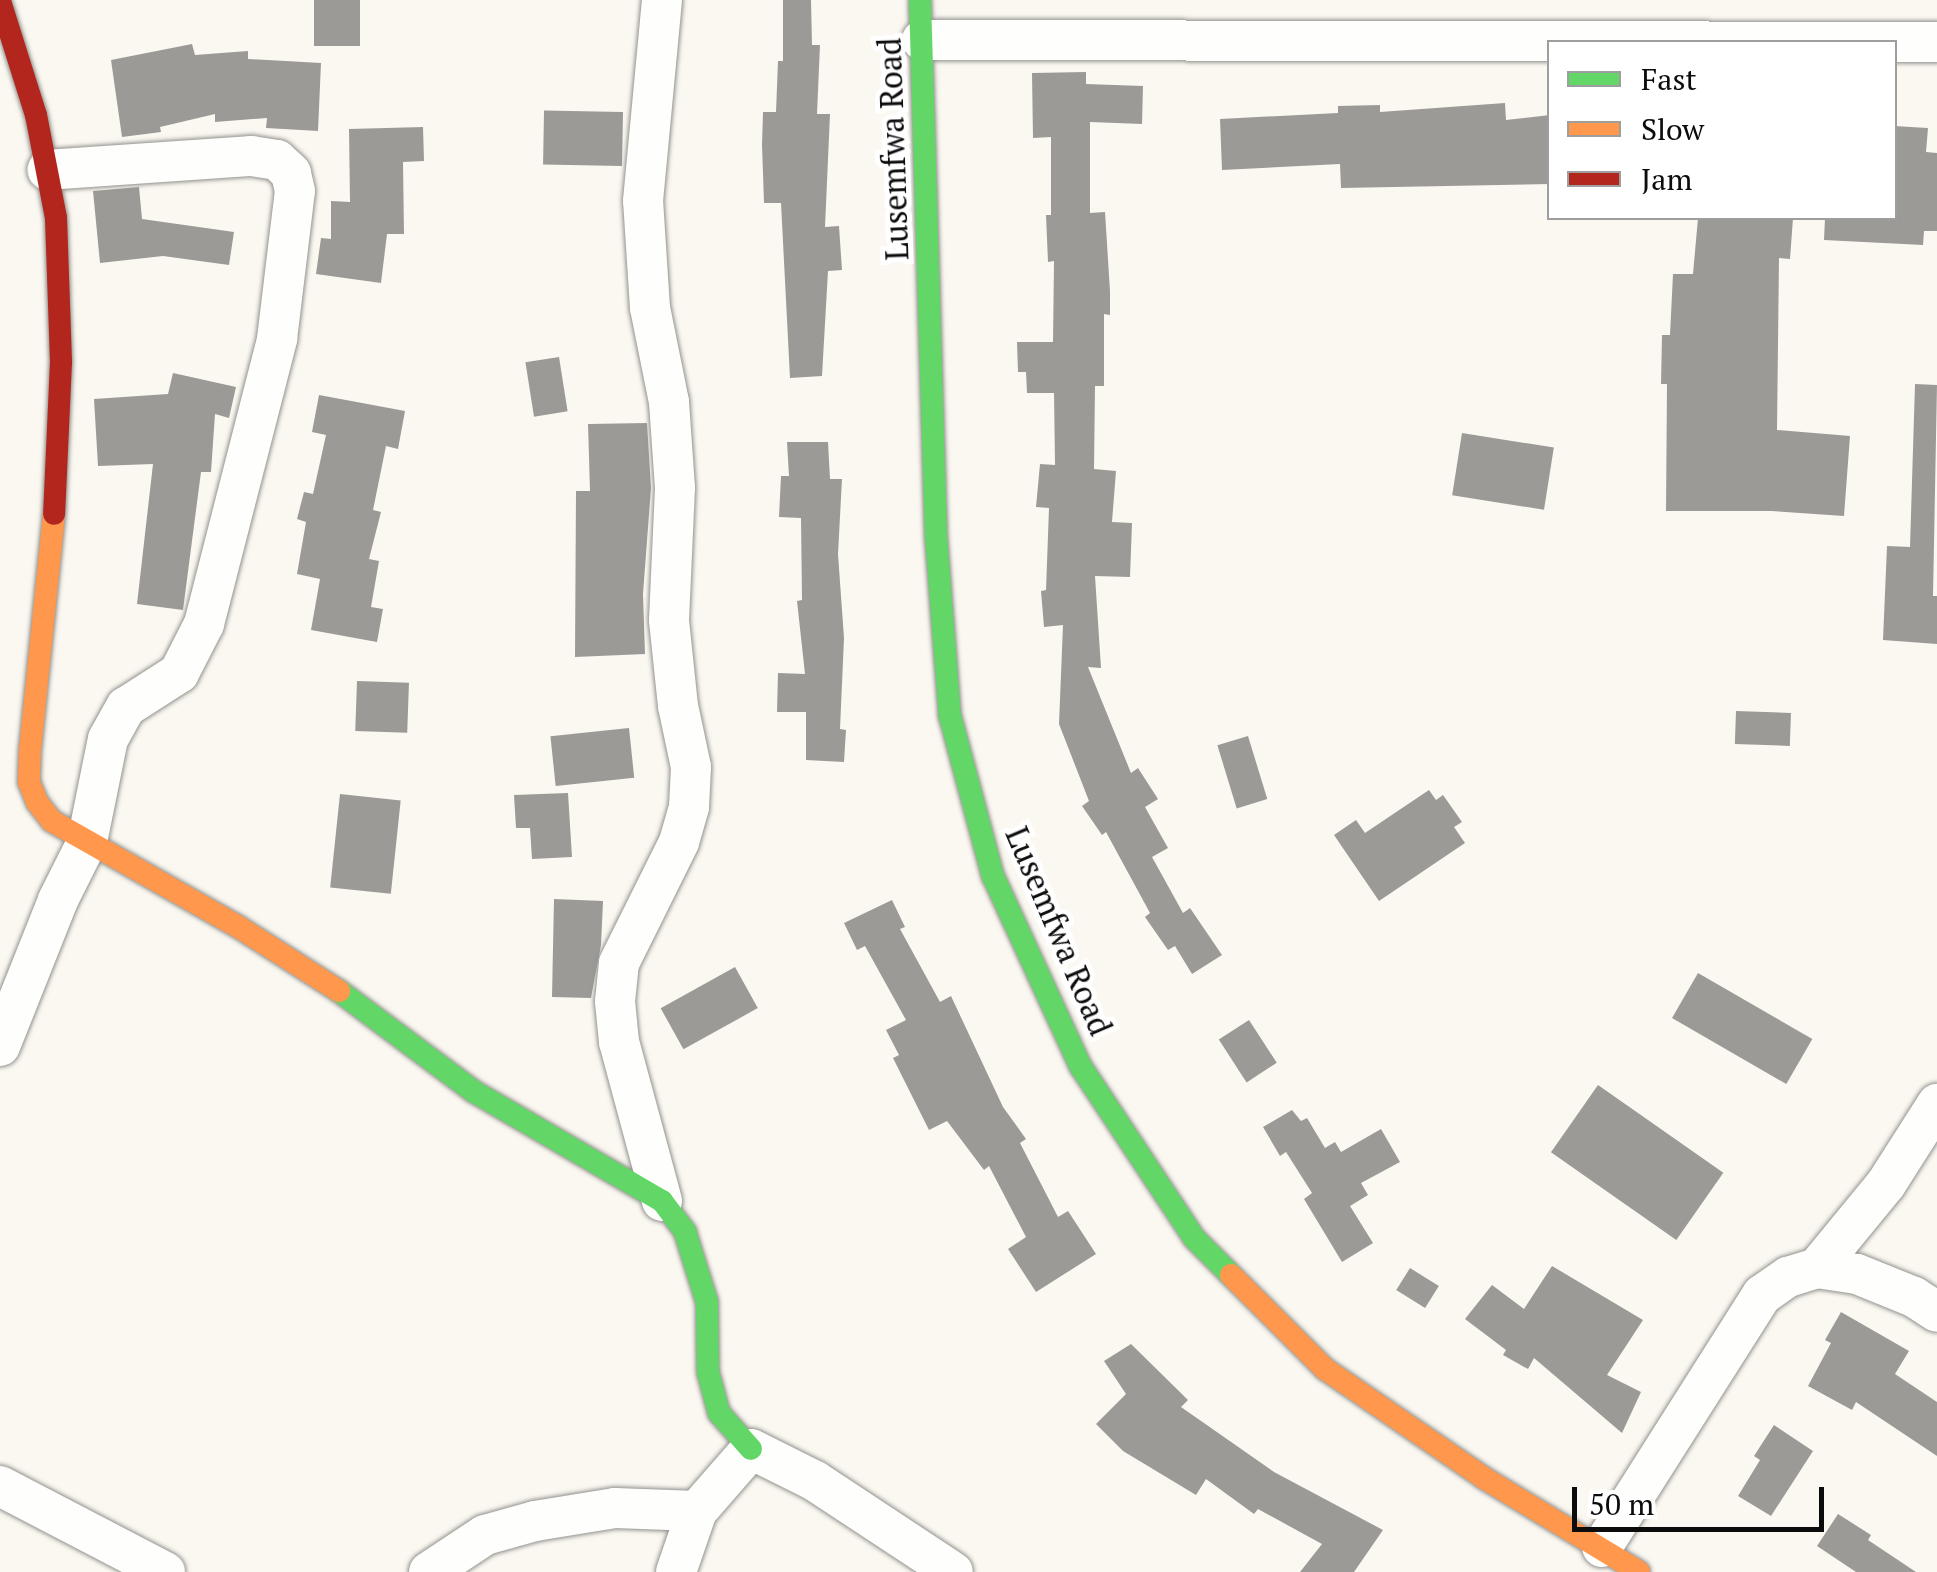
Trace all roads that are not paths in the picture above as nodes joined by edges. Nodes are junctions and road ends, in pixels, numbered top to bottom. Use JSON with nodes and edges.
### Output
{"nodes":[{"id":1,"x":662,"y":0,"type":"edge"},
{"id":2,"x":0,"y":2,"type":"edge"},
{"id":3,"x":921,"y":20,"type":"edge"},
{"id":4,"x":1845,"y":40,"type":"edge"},
{"id":5,"x":1897,"y":41,"type":"edge"},
{"id":6,"x":1937,"y":42,"type":"edge"},
{"id":7,"x":47,"y":170,"type":"junction"},
{"id":8,"x":87,"y":842,"type":"junction"},
{"id":9,"x":0,"y":1046,"type":"edge"},
{"id":10,"x":1937,"y":1104,"type":"edge"},
{"id":11,"x":662,"y":1201,"type":"junction"},
{"id":12,"x":1817,"y":1268,"type":"junction"},
{"id":13,"x":1937,"y":1312,"type":"edge"},
{"id":14,"x":751,"y":1448,"type":"junction"},
{"id":15,"x":0,"y":1486,"type":"edge"},
{"id":16,"x":697,"y":1511,"type":"junction"},
{"id":17,"x":1602,"y":1547,"type":"junction"},
{"id":18,"x":165,"y":1572,"type":"edge"},
{"id":19,"x":429,"y":1572,"type":"edge"},
{"id":20,"x":676,"y":1572,"type":"edge"},
{"id":21,"x":954,"y":1572,"type":"edge"},
{"id":22,"x":1639,"y":1572,"type":"edge"}],
"edges":[{"from":1,"to":11,"type":"street"},
{"from":2,"to":7,"type":"street"},
{"from":3,"to":4,"type":"street"},
{"from":3,"to":17,"type":"street","name":"Lusemfwa Road"},
{"from":5,"to":6,"type":"street"},
{"from":7,"to":8,"type":"street"},
{"from":7,"to":8,"type":"street"},
{"from":8,"to":9,"type":"street"},
{"from":8,"to":11,"type":"street"},
{"from":10,"to":12,"type":"street"},
{"from":11,"to":14,"type":"street"},
{"from":12,"to":13,"type":"street"},
{"from":12,"to":17,"type":"street"},
{"from":14,"to":16,"type":"street"},
{"from":14,"to":21,"type":"street"},
{"from":15,"to":18,"type":"street"},
{"from":16,"to":19,"type":"street"},
{"from":16,"to":20,"type":"street"},
{"from":17,"to":22,"type":"street","name":"Lusemfwa Road"}]}
